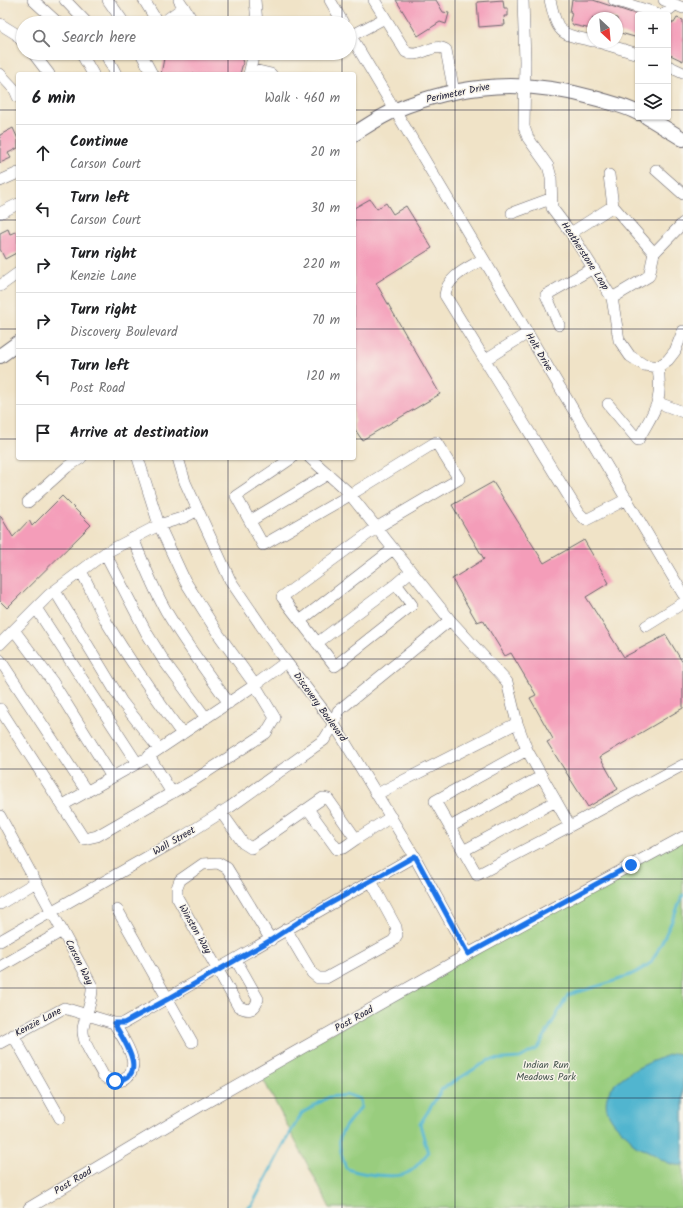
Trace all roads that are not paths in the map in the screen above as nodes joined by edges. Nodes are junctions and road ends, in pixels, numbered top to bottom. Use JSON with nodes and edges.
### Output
{"nodes":[{"id":1,"x":33,"y":0,"type":"edge"},
{"id":2,"x":66,"y":0,"type":"edge"},
{"id":3,"x":108,"y":0,"type":"edge"},
{"id":4,"x":144,"y":0,"type":"edge"},
{"id":5,"x":255,"y":0,"type":"edge"},
{"id":6,"x":330,"y":0,"type":"edge"},
{"id":7,"x":374,"y":0,"type":"edge"},
{"id":8,"x":523,"y":0,"type":"edge"},
{"id":9,"x":550,"y":0,"type":"edge"},
{"id":10,"x":614,"y":0,"type":"edge"},
{"id":11,"x":664,"y":0,"type":"edge"},
{"id":12,"x":182,"y":4,"type":"edge"},
{"id":13,"x":679,"y":6,"type":"edge"},
{"id":14,"x":50,"y":16,"type":"edge"},
{"id":15,"x":81,"y":16,"type":"edge"},
{"id":16,"x":119,"y":16,"type":"edge"},
{"id":17,"x":154,"y":16,"type":"edge"},
{"id":18,"x":169,"y":16,"type":"edge"},
{"id":19,"x":190,"y":16,"type":"edge"},
{"id":20,"x":256,"y":16,"type":"edge"},
{"id":21,"x":339,"y":16,"type":"edge"},
{"id":22,"x":385,"y":18,"type":"junction"},
{"id":23,"x":0,"y":24,"type":"edge"},
{"id":24,"x":356,"y":32,"type":"edge"},
{"id":25,"x":16,"y":34,"type":"edge"},
{"id":26,"x":587,"y":40,"type":"edge"},
{"id":27,"x":356,"y":45,"type":"edge"},
{"id":28,"x":618,"y":48,"type":"edge"},
{"id":29,"x":635,"y":53,"type":"edge"},
{"id":30,"x":38,"y":60,"type":"edge"},
{"id":31,"x":85,"y":60,"type":"edge"},
{"id":32,"x":109,"y":60,"type":"edge"},
{"id":33,"x":145,"y":60,"type":"edge"},
{"id":34,"x":252,"y":60,"type":"edge"},
{"id":35,"x":671,"y":67,"type":"edge"},
{"id":36,"x":47,"y":72,"type":"edge"},
{"id":37,"x":92,"y":72,"type":"edge"},
{"id":38,"x":115,"y":72,"type":"edge"},
{"id":39,"x":151,"y":72,"type":"edge"},
{"id":40,"x":249,"y":72,"type":"edge"},
{"id":41,"x":683,"y":73,"type":"edge"},
{"id":42,"x":0,"y":74,"type":"edge"},
{"id":43,"x":526,"y":86,"type":"junction"},
{"id":44,"x":16,"y":92,"type":"edge"},
{"id":45,"x":454,"y":92,"type":"junction"},
{"id":46,"x":394,"y":110,"type":"junction"},
{"id":47,"x":635,"y":112,"type":"edge"},
{"id":48,"x":652,"y":120,"type":"edge"},
{"id":49,"x":356,"y":133,"type":"edge"},
{"id":50,"x":683,"y":139,"type":"edge"},
{"id":51,"x":656,"y":170,"type":"dead end"},
{"id":52,"x":16,"y":174,"type":"edge"},
{"id":53,"x":609,"y":175,"type":"dead end"},
{"id":54,"x":0,"y":181,"type":"edge"},
{"id":55,"x":683,"y":194,"type":"edge"},
{"id":56,"x":550,"y":199,"type":"junction"},
{"id":57,"x":16,"y":205,"type":"edge"},
{"id":58,"x":613,"y":206,"type":"junction"},
{"id":59,"x":0,"y":213,"type":"edge"},
{"id":60,"x":512,"y":213,"type":"dead end"},
{"id":61,"x":683,"y":223,"type":"edge"},
{"id":62,"x":571,"y":233,"type":"junction"},
{"id":63,"x":654,"y":253,"type":"junction"},
{"id":64,"x":483,"y":259,"type":"junction"},
{"id":65,"x":593,"y":268,"type":"junction"},
{"id":66,"x":16,"y":274,"type":"edge"},
{"id":67,"x":0,"y":286,"type":"edge"},
{"id":68,"x":612,"y":298,"type":"junction"},
{"id":69,"x":559,"y":325,"type":"dead end"},
{"id":70,"x":683,"y":331,"type":"edge"},
{"id":71,"x":528,"y":333,"type":"junction"},
{"id":72,"x":16,"y":344,"type":"edge"},
{"id":73,"x":679,"y":353,"type":"edge"},
{"id":74,"x":0,"y":356,"type":"edge"},
{"id":75,"x":486,"y":359,"type":"junction"},
{"id":76,"x":658,"y":367,"type":"junction"},
{"id":77,"x":659,"y":403,"type":"junction"},
{"id":78,"x":608,"y":404,"type":"dead end"},
{"id":79,"x":683,"y":412,"type":"edge"},
{"id":80,"x":77,"y":460,"type":"edge"},
{"id":81,"x":139,"y":460,"type":"edge"},
{"id":82,"x":179,"y":460,"type":"edge"},
{"id":83,"x":289,"y":460,"type":"edge"},
{"id":84,"x":312,"y":460,"type":"edge"},
{"id":85,"x":328,"y":474,"type":"junction"},
{"id":86,"x":350,"y":495,"type":"junction"},
{"id":87,"x":627,"y":499,"type":"junction"},
{"id":88,"x":28,"y":502,"type":"dead end"},
{"id":89,"x":198,"y":510,"type":"junction"},
{"id":90,"x":250,"y":522,"type":"junction"},
{"id":91,"x":159,"y":525,"type":"junction"},
{"id":92,"x":376,"y":528,"type":"junction"},
{"id":93,"x":133,"y":538,"type":"junction"},
{"id":94,"x":393,"y":549,"type":"junction"},
{"id":95,"x":105,"y":553,"type":"junction"},
{"id":96,"x":81,"y":571,"type":"junction"},
{"id":97,"x":411,"y":571,"type":"junction"},
{"id":98,"x":396,"y":584,"type":"junction"},
{"id":99,"x":55,"y":591,"type":"junction"},
{"id":100,"x":683,"y":594,"type":"edge"},
{"id":101,"x":683,"y":603,"type":"edge"},
{"id":102,"x":36,"y":608,"type":"junction"},
{"id":103,"x":450,"y":620,"type":"junction"},
{"id":104,"x":300,"y":621,"type":"junction"},
{"id":105,"x":646,"y":626,"type":"dead end"},
{"id":106,"x":14,"y":630,"type":"junction"},
{"id":107,"x":317,"y":643,"type":"junction"},
{"id":108,"x":0,"y":644,"type":"edge"},
{"id":109,"x":0,"y":660,"type":"edge"},
{"id":110,"x":286,"y":662,"type":"junction"},
{"id":111,"x":255,"y":685,"type":"junction"},
{"id":112,"x":229,"y":703,"type":"junction"},
{"id":113,"x":0,"y":709,"type":"edge"},
{"id":114,"x":206,"y":718,"type":"junction"},
{"id":115,"x":517,"y":723,"type":"junction"},
{"id":116,"x":334,"y":724,"type":"junction"},
{"id":117,"x":182,"y":734,"type":"junction"},
{"id":118,"x":159,"y":749,"type":"junction"},
{"id":119,"x":527,"y":750,"type":"junction"},
{"id":120,"x":149,"y":756,"type":"junction"},
{"id":121,"x":137,"y":763,"type":"junction"},
{"id":122,"x":683,"y":765,"type":"edge"},
{"id":123,"x":542,"y":776,"type":"junction"},
{"id":124,"x":112,"y":777,"type":"junction"},
{"id":125,"x":87,"y":792,"type":"junction"},
{"id":126,"x":172,"y":793,"type":"junction"},
{"id":127,"x":377,"y":794,"type":"junction"},
{"id":128,"x":556,"y":801,"type":"junction"},
{"id":129,"x":63,"y":805,"type":"junction"},
{"id":130,"x":308,"y":809,"type":"junction"},
{"id":131,"x":221,"y":812,"type":"junction"},
{"id":132,"x":0,"y":816,"type":"edge"},
{"id":133,"x":391,"y":817,"type":"junction"},
{"id":134,"x":570,"y":826,"type":"junction"},
{"id":135,"x":450,"y":827,"type":"junction"},
{"id":136,"x":683,"y":838,"type":"edge"},
{"id":137,"x":356,"y":839,"type":"junction"},
{"id":138,"x":463,"y":851,"type":"junction"},
{"id":139,"x":415,"y":856,"type":"junction"},
{"id":140,"x":370,"y":880,"type":"junction"},
{"id":141,"x":36,"y":882,"type":"junction"},
{"id":142,"x":0,"y":904,"type":"edge"},
{"id":143,"x":117,"y":909,"type":"dead end"},
{"id":144,"x":52,"y":912,"type":"junction"},
{"id":145,"x":286,"y":929,"type":"junction"},
{"id":146,"x":62,"y":931,"type":"junction"},
{"id":147,"x":271,"y":940,"type":"junction"},
{"id":148,"x":0,"y":941,"type":"edge"},
{"id":149,"x":468,"y":954,"type":"junction"},
{"id":150,"x":236,"y":960,"type":"junction"},
{"id":151,"x":0,"y":967,"type":"edge"},
{"id":152,"x":219,"y":970,"type":"junction"},
{"id":153,"x":168,"y":999,"type":"junction"},
{"id":154,"x":87,"y":1015,"type":"junction"},
{"id":155,"x":114,"y":1023,"type":"junction"},
{"id":156,"x":13,"y":1035,"type":"junction"},
{"id":157,"x":192,"y":1042,"type":"dead end"},
{"id":158,"x":0,"y":1043,"type":"edge"},
{"id":159,"x":60,"y":1118,"type":"dead end"},
{"id":160,"x":29,"y":1208,"type":"edge"}],
"edges":[{"from":1,"to":14,"type":"street"},
{"from":2,"to":15,"type":"street"},
{"from":3,"to":16,"type":"street"},
{"from":4,"to":17,"type":"street"},
{"from":5,"to":20,"type":"street"},
{"from":6,"to":21,"type":"street"},
{"from":7,"to":22,"type":"street"},
{"from":8,"to":43,"type":"street","name":"Heatherstone Loop"},
{"from":9,"to":26,"type":"street"},
{"from":10,"to":13,"type":"street"},
{"from":11,"to":13,"type":"street"},
{"from":12,"to":18,"type":"street"},
{"from":12,"to":19,"type":"street"},
{"from":22,"to":24,"type":"street"},
{"from":22,"to":45,"type":"street"},
{"from":23,"to":25,"type":"street"},
{"from":27,"to":46,"type":"street","name":"Holt Drive"},
{"from":28,"to":29,"type":"street"},
{"from":30,"to":36,"type":"street"},
{"from":31,"to":37,"type":"street"},
{"from":32,"to":38,"type":"street"},
{"from":33,"to":39,"type":"street"},
{"from":34,"to":40,"type":"street"},
{"from":35,"to":41,"type":"street"},
{"from":42,"to":44,"type":"street"},
{"from":43,"to":45,"type":"main road","name":"Perimeter Drive"},
{"from":43,"to":47,"type":"main road","name":"Perimeter Drive"},
{"from":43,"to":56,"type":"street","name":"Heatherstone Loop"},
{"from":45,"to":46,"type":"main road","name":"Perimeter Drive"},
{"from":46,"to":49,"type":"main road","name":"Perimeter Drive"},
{"from":46,"to":64,"type":"street","name":"Holt Drive"},
{"from":48,"to":50,"type":"main road"},
{"from":51,"to":55,"type":"street"},
{"from":52,"to":54,"type":"street"},
{"from":53,"to":58,"type":"street"},
{"from":56,"to":60,"type":"street"},
{"from":56,"to":62,"type":"street","name":"Heatherstone Loop"},
{"from":57,"to":59,"type":"street"},
{"from":58,"to":62,"type":"street"},
{"from":58,"to":63,"type":"street"},
{"from":61,"to":63,"type":"street"},
{"from":62,"to":65,"type":"street","name":"Heatherstone Loop"},
{"from":63,"to":68,"type":"street"},
{"from":64,"to":71,"type":"street","name":"Holt Drive"},
{"from":64,"to":75,"type":"street"},
{"from":65,"to":68,"type":"street","name":"Heatherstone Loop"},
{"from":65,"to":69,"type":"street"},
{"from":66,"to":67,"type":"street"},
{"from":68,"to":76,"type":"street","name":"Heatherstone Loop"},
{"from":70,"to":73,"type":"street"},
{"from":71,"to":75,"type":"street"},
{"from":71,"to":87,"type":"street","name":"Holt Drive"},
{"from":72,"to":74,"type":"main road"},
{"from":73,"to":76,"type":"street"},
{"from":75,"to":87,"type":"street"},
{"from":76,"to":77,"type":"street"},
{"from":77,"to":78,"type":"street"},
{"from":77,"to":79,"type":"street"},
{"from":80,"to":88,"type":"street"},
{"from":81,"to":91,"type":"street"},
{"from":82,"to":89,"type":"street","name":"Discovery Boulevard"},
{"from":83,"to":90,"type":"street"},
{"from":84,"to":85,"type":"street"},
{"from":85,"to":86,"type":"street"},
{"from":85,"to":90,"type":"street"},
{"from":86,"to":90,"type":"street"},
{"from":86,"to":92,"type":"street"},
{"from":86,"to":92,"type":"street"},
{"from":87,"to":100,"type":"street","name":"Holt Drive"},
{"from":89,"to":91,"type":"street"},
{"from":89,"to":110,"type":"street","name":"Discovery Boulevard"},
{"from":91,"to":93,"type":"street"},
{"from":91,"to":111,"type":"street"},
{"from":92,"to":94,"type":"street"},
{"from":92,"to":104,"type":"street"},
{"from":93,"to":95,"type":"street"},
{"from":93,"to":112,"type":"street"},
{"from":94,"to":97,"type":"street"},
{"from":94,"to":104,"type":"street"},
{"from":95,"to":96,"type":"street"},
{"from":95,"to":114,"type":"street"},
{"from":96,"to":99,"type":"street"},
{"from":96,"to":117,"type":"street"},
{"from":97,"to":98,"type":"street"},
{"from":97,"to":103,"type":"street"},
{"from":98,"to":107,"type":"street"},
{"from":98,"to":107,"type":"street"},
{"from":99,"to":102,"type":"street"},
{"from":99,"to":118,"type":"street"},
{"from":101,"to":105,"type":"street"},
{"from":102,"to":106,"type":"street"},
{"from":102,"to":121,"type":"street"},
{"from":103,"to":115,"type":"street"},
{"from":103,"to":116,"type":"street","name":"Wall Street"},
{"from":104,"to":107,"type":"street"},
{"from":106,"to":108,"type":"street"},
{"from":106,"to":124,"type":"street"},
{"from":109,"to":125,"type":"street"},
{"from":110,"to":111,"type":"street"},
{"from":110,"to":116,"type":"street","name":"Discovery Boulevard"},
{"from":111,"to":112,"type":"street"},
{"from":111,"to":126,"type":"street"},
{"from":112,"to":114,"type":"street"},
{"from":113,"to":129,"type":"street"},
{"from":114,"to":117,"type":"street"},
{"from":115,"to":119,"type":"street"},
{"from":115,"to":127,"type":"street"},
{"from":116,"to":127,"type":"street","name":"Discovery Boulevard"},
{"from":116,"to":131,"type":"street","name":"Wall Street"},
{"from":117,"to":118,"type":"street"},
{"from":118,"to":120,"type":"street"},
{"from":119,"to":123,"type":"street"},
{"from":119,"to":135,"type":"street"},
{"from":120,"to":121,"type":"street"},
{"from":120,"to":126,"type":"street"},
{"from":121,"to":124,"type":"street"},
{"from":122,"to":134,"type":"street"},
{"from":123,"to":128,"type":"street"},
{"from":123,"to":135,"type":"street"},
{"from":124,"to":125,"type":"street"},
{"from":125,"to":129,"type":"street"},
{"from":126,"to":129,"type":"street"},
{"from":127,"to":133,"type":"street","name":"Discovery Boulevard"},
{"from":128,"to":134,"type":"street"},
{"from":128,"to":138,"type":"street"},
{"from":130,"to":131,"type":"street"},
{"from":130,"to":137,"type":"street"},
{"from":130,"to":137,"type":"street"},
{"from":131,"to":144,"type":"street","name":"Wall Street"},
{"from":132,"to":141,"type":"street","name":"Carson Way"},
{"from":133,"to":137,"type":"street"},
{"from":133,"to":139,"type":"street","name":"Discovery Boulevard"},
{"from":134,"to":138,"type":"street"},
{"from":135,"to":138,"type":"street"},
{"from":136,"to":149,"type":"street","name":"Post Road"},
{"from":139,"to":140,"type":"street"},
{"from":139,"to":149,"type":"street","name":"Discovery Boulevard"},
{"from":140,"to":145,"type":"street"},
{"from":140,"to":145,"type":"street"},
{"from":141,"to":142,"type":"street"},
{"from":141,"to":144,"type":"street","name":"Carson Way"},
{"from":143,"to":153,"type":"street"},
{"from":144,"to":146,"type":"street","name":"Carson Way"},
{"from":144,"to":148,"type":"street","name":"Wall Street"},
{"from":145,"to":147,"type":"street"},
{"from":146,"to":151,"type":"street"},
{"from":146,"to":154,"type":"street","name":"Carson Way"},
{"from":147,"to":150,"type":"street"},
{"from":147,"to":152,"type":"street","name":"Winston Way"},
{"from":149,"to":160,"type":"street","name":"Post Road"},
{"from":150,"to":152,"type":"street"},
{"from":150,"to":152,"type":"street","name":"Winston Way"},
{"from":152,"to":153,"type":"street"},
{"from":153,"to":155,"type":"street"},
{"from":153,"to":157,"type":"street"},
{"from":154,"to":155,"type":"street","name":"Kenzie Lane"},
{"from":154,"to":155,"type":"street","name":"Carson Way"},
{"from":154,"to":156,"type":"street","name":"Kenzie Lane"},
{"from":156,"to":158,"type":"street","name":"Kenzie Lane"},
{"from":156,"to":159,"type":"street"}]}
